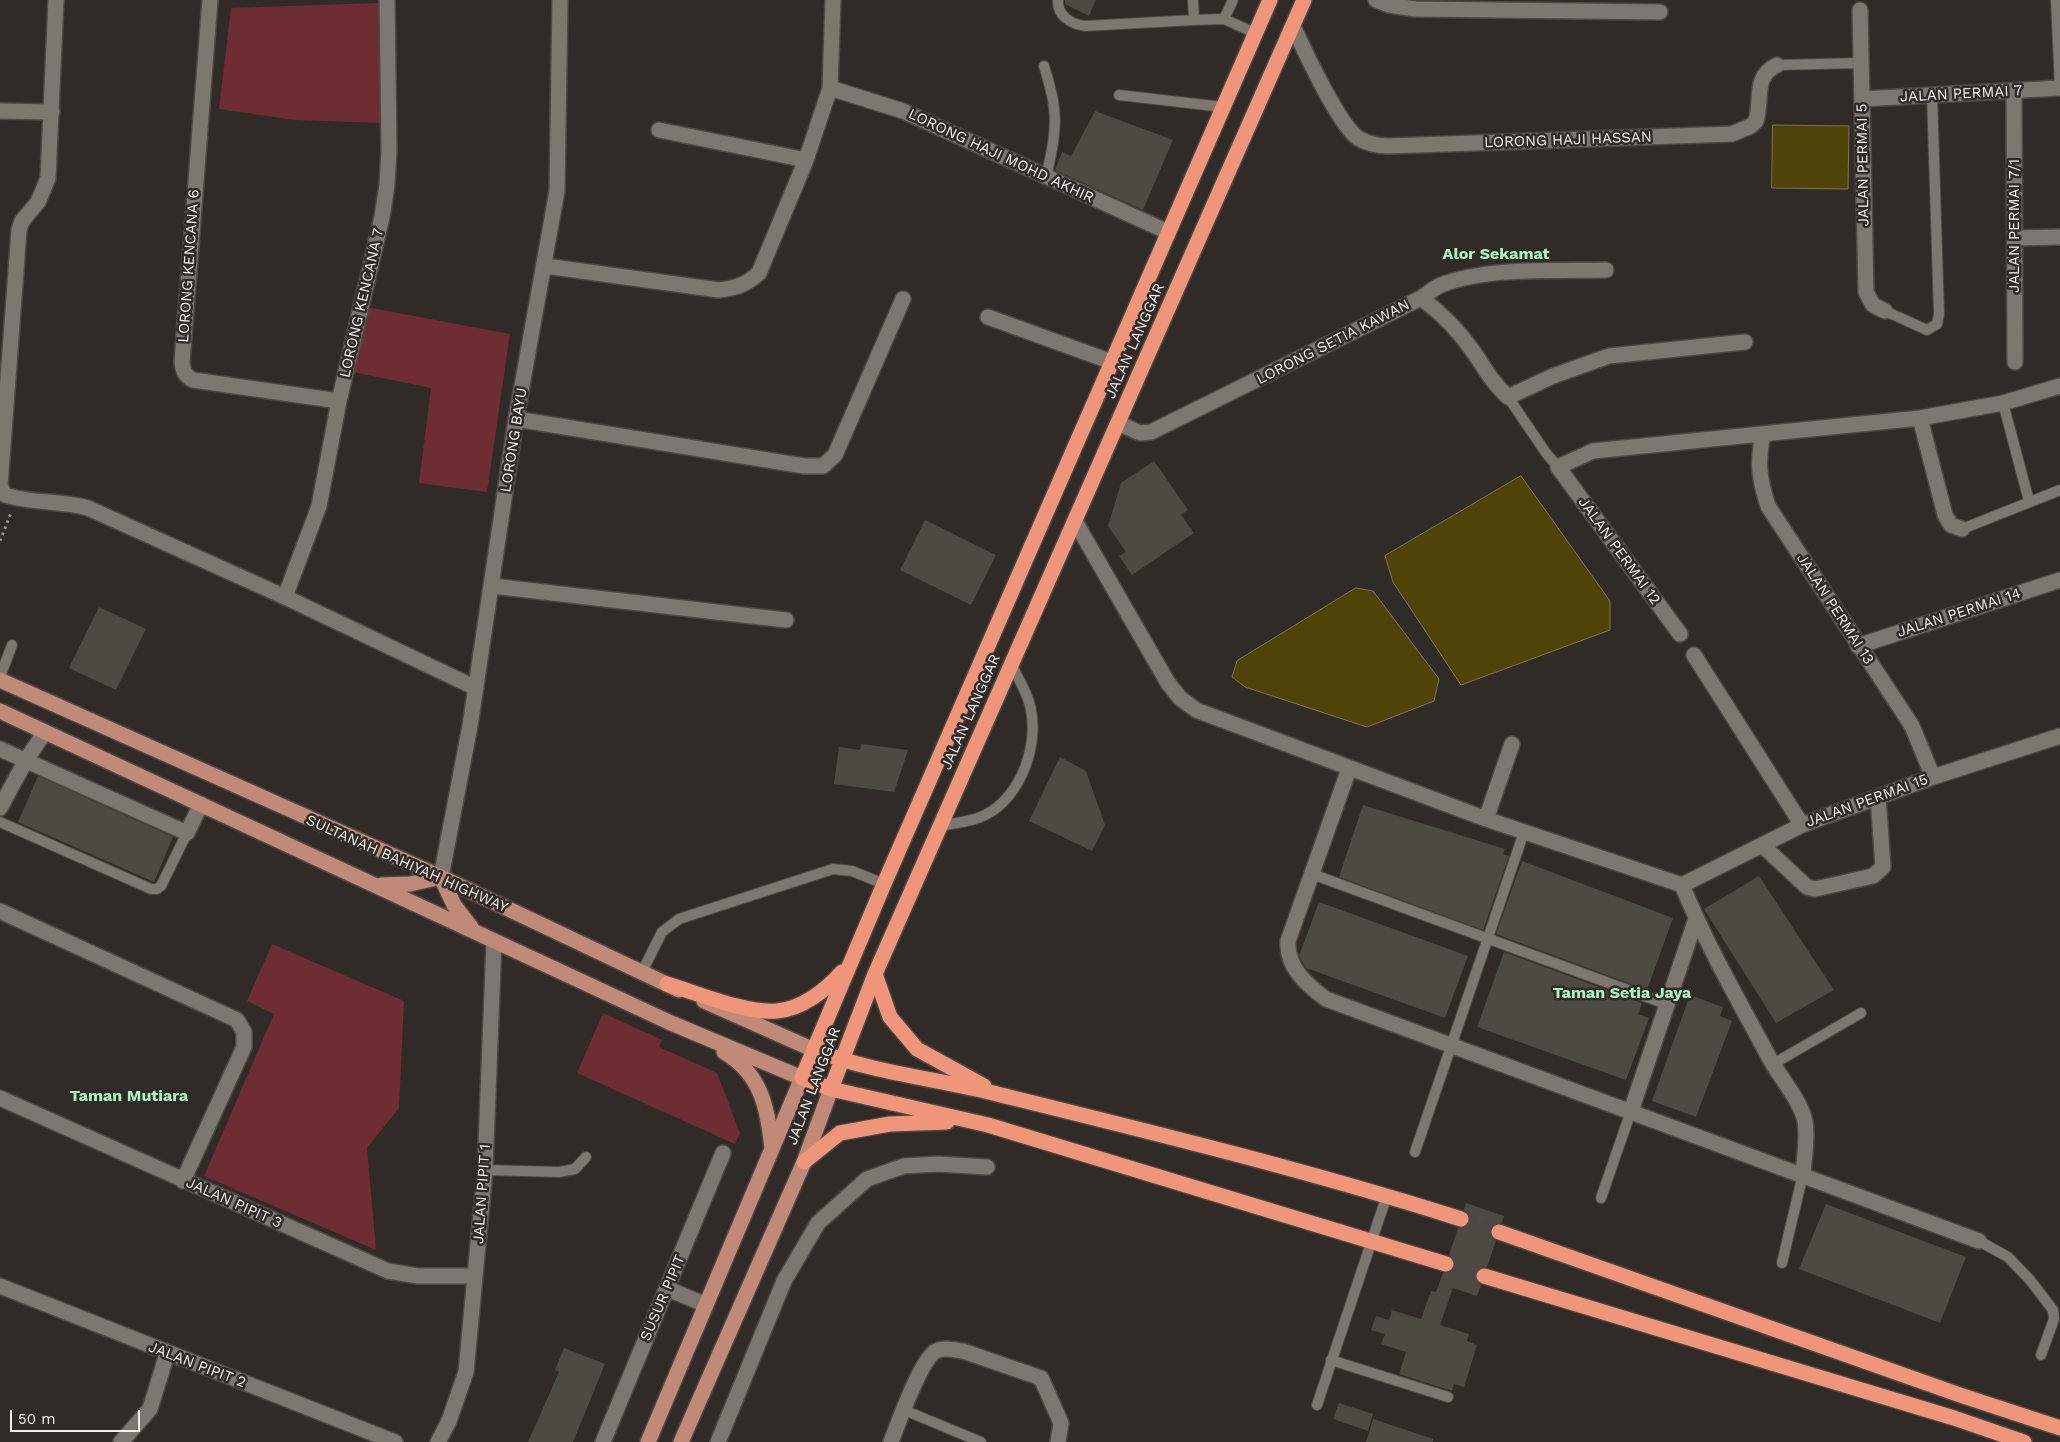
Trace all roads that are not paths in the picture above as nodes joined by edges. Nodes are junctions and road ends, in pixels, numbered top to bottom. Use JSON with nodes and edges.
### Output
{"nodes":[{"id":1,"x":56,"y":0,"type":"edge"},
{"id":2,"x":210,"y":0,"type":"edge"},
{"id":3,"x":387,"y":0,"type":"edge"},
{"id":4,"x":560,"y":0,"type":"edge"},
{"id":5,"x":833,"y":0,"type":"edge"},
{"id":6,"x":1058,"y":0,"type":"edge"},
{"id":7,"x":1193,"y":0,"type":"edge"},
{"id":8,"x":1232,"y":0,"type":"edge"},
{"id":9,"x":1270,"y":0,"type":"edge"},
{"id":10,"x":1304,"y":0,"type":"edge"},
{"id":11,"x":1376,"y":0,"type":"edge"},
{"id":12,"x":2058,"y":6,"type":"edge"},
{"id":13,"x":1860,"y":10,"type":"dead end"},
{"id":14,"x":1660,"y":12,"type":"dead end"},
{"id":15,"x":1224,"y":19,"type":"junction"},
{"id":16,"x":1194,"y":20,"type":"junction"},
{"id":17,"x":1293,"y":26,"type":"junction"},
{"id":18,"x":1256,"y":33,"type":"junction"},
{"id":19,"x":1861,"y":63,"type":"junction"},
{"id":20,"x":1777,"y":65,"type":"joint"},
{"id":21,"x":1044,"y":66,"type":"dead end"},
{"id":22,"x":830,"y":88,"type":"junction"},
{"id":23,"x":2060,"y":88,"type":"edge"},
{"id":24,"x":2014,"y":91,"type":"junction"},
{"id":25,"x":1118,"y":95,"type":"dead end"},
{"id":26,"x":1932,"y":95,"type":"junction"},
{"id":27,"x":1862,"y":99,"type":"junction"},
{"id":28,"x":1223,"y":106,"type":"junction"},
{"id":29,"x":0,"y":111,"type":"edge"},
{"id":30,"x":52,"y":112,"type":"junction"},
{"id":31,"x":660,"y":130,"type":"dead end"},
{"id":32,"x":806,"y":160,"type":"junction"},
{"id":33,"x":1046,"y":177,"type":"junction"},
{"id":34,"x":1168,"y":232,"type":"junction"},
{"id":35,"x":2015,"y":238,"type":"junction"},
{"id":36,"x":2060,"y":238,"type":"edge"},
{"id":37,"x":545,"y":266,"type":"junction"},
{"id":38,"x":1606,"y":270,"type":"dead end"},
{"id":39,"x":903,"y":298,"type":"dead end"},
{"id":40,"x":1421,"y":298,"type":"junction"},
{"id":41,"x":1884,"y":312,"type":"joint"},
{"id":42,"x":988,"y":317,"type":"dead end"},
{"id":43,"x":1745,"y":342,"type":"dead end"},
{"id":44,"x":1112,"y":362,"type":"junction"},
{"id":45,"x":2015,"y":362,"type":"dead end"},
{"id":46,"x":2060,"y":386,"type":"edge"},
{"id":47,"x":1508,"y":397,"type":"junction"},
{"id":48,"x":339,"y":400,"type":"junction"},
{"id":49,"x":2003,"y":403,"type":"junction"},
{"id":50,"x":1920,"y":418,"type":"junction"},
{"id":51,"x":516,"y":419,"type":"junction"},
{"id":52,"x":1118,"y":423,"type":"junction"},
{"id":53,"x":1763,"y":434,"type":"junction"},
{"id":54,"x":1558,"y":467,"type":"junction"},
{"id":55,"x":2060,"y":490,"type":"edge"},
{"id":56,"x":2029,"y":501,"type":"junction"},
{"id":57,"x":1076,"y":523,"type":"junction"},
{"id":58,"x":1962,"y":529,"type":"joint"},
{"id":59,"x":2060,"y":580,"type":"edge"},
{"id":60,"x":492,"y":586,"type":"junction"},
{"id":61,"x":285,"y":597,"type":"junction"},
{"id":62,"x":786,"y":620,"type":"dead end"},
{"id":63,"x":1680,"y":634,"type":"dead end"},
{"id":64,"x":12,"y":645,"type":"dead end"},
{"id":65,"x":1858,"y":646,"type":"junction"},
{"id":66,"x":1694,"y":656,"type":"dead end"},
{"id":67,"x":1011,"y":664,"type":"junction"},
{"id":68,"x":0,"y":678,"type":"edge"},
{"id":69,"x":476,"y":688,"type":"junction"},
{"id":70,"x":0,"y":711,"type":"edge"},
{"id":71,"x":45,"y":732,"type":"junction"},
{"id":72,"x":2060,"y":736,"type":"edge"},
{"id":73,"x":1512,"y":744,"type":"dead end"},
{"id":74,"x":0,"y":748,"type":"edge"},
{"id":75,"x":26,"y":760,"type":"junction"},
{"id":76,"x":1349,"y":769,"type":"junction"},
{"id":77,"x":1933,"y":777,"type":"junction"},
{"id":78,"x":1878,"y":797,"type":"junction"},
{"id":79,"x":201,"y":804,"type":"junction"},
{"id":80,"x":0,"y":808,"type":"edge"},
{"id":81,"x":1486,"y":819,"type":"junction"},
{"id":82,"x":0,"y":822,"type":"edge"},
{"id":83,"x":1802,"y":825,"type":"junction"},
{"id":84,"x":940,"y":826,"type":"junction"},
{"id":85,"x":1524,"y":832,"type":"junction"},
{"id":86,"x":187,"y":833,"type":"junction"},
{"id":87,"x":1762,"y":844,"type":"junction"},
{"id":88,"x":1312,"y":874,"type":"junction"},
{"id":89,"x":441,"y":877,"type":"junction"},
{"id":90,"x":884,"y":884,"type":"junction"},
{"id":91,"x":1682,"y":885,"type":"junction"},
{"id":92,"x":377,"y":886,"type":"junction"},
{"id":93,"x":0,"y":911,"type":"edge"},
{"id":94,"x":1696,"y":919,"type":"junction"},
{"id":95,"x":475,"y":932,"type":"junction"},
{"id":96,"x":494,"y":940,"type":"junction"},
{"id":97,"x":1487,"y":940,"type":"junction"},
{"id":98,"x":848,"y":966,"type":"junction"},
{"id":99,"x":642,"y":972,"type":"junction"},
{"id":100,"x":875,"y":974,"type":"junction"},
{"id":101,"x":667,"y":984,"type":"junction"},
{"id":102,"x":1666,"y":1004,"type":"junction"},
{"id":103,"x":1861,"y":1013,"type":"dead end"},
{"id":104,"x":671,"y":1023,"type":"junction"},
{"id":105,"x":1452,"y":1047,"type":"junction"},
{"id":106,"x":814,"y":1050,"type":"junction"},
{"id":107,"x":842,"y":1061,"type":"junction"},
{"id":108,"x":1773,"y":1064,"type":"junction"},
{"id":109,"x":802,"y":1078,"type":"junction"},
{"id":110,"x":832,"y":1089,"type":"junction"},
{"id":111,"x":999,"y":1094,"type":"junction"},
{"id":112,"x":0,"y":1098,"type":"edge"},
{"id":113,"x":1631,"y":1111,"type":"junction"},
{"id":114,"x":988,"y":1125,"type":"junction"},
{"id":115,"x":772,"y":1151,"type":"junction"},
{"id":116,"x":1414,"y":1152,"type":"dead end"},
{"id":117,"x":723,"y":1153,"type":"dead end"},
{"id":118,"x":586,"y":1157,"type":"dead end"},
{"id":119,"x":804,"y":1162,"type":"junction"},
{"id":120,"x":987,"y":1167,"type":"dead end"},
{"id":121,"x":485,"y":1170,"type":"junction"},
{"id":122,"x":1803,"y":1174,"type":"junction"},
{"id":123,"x":183,"y":1181,"type":"junction"},
{"id":124,"x":1387,"y":1196,"type":"junction"},
{"id":125,"x":1601,"y":1198,"type":"dead end"},
{"id":126,"x":1461,"y":1219,"type":"tunnel mouth"},
{"id":127,"x":1499,"y":1232,"type":"tunnel mouth"},
{"id":128,"x":1372,"y":1240,"type":"junction"},
{"id":129,"x":1979,"y":1241,"type":"joint"},
{"id":130,"x":1782,"y":1263,"type":"dead end"},
{"id":131,"x":1446,"y":1264,"type":"tunnel mouth"},
{"id":132,"x":475,"y":1276,"type":"junction"},
{"id":133,"x":1484,"y":1276,"type":"tunnel mouth"},
{"id":134,"x":0,"y":1287,"type":"edge"},
{"id":135,"x":668,"y":1288,"type":"junction"},
{"id":136,"x":706,"y":1305,"type":"junction"},
{"id":137,"x":167,"y":1354,"type":"junction"},
{"id":138,"x":2041,"y":1355,"type":"dead end"},
{"id":139,"x":1331,"y":1360,"type":"junction"},
{"id":140,"x":1448,"y":1398,"type":"dead end"},
{"id":141,"x":1317,"y":1405,"type":"dead end"},
{"id":142,"x":904,"y":1410,"type":"junction"},
{"id":143,"x":2060,"y":1428,"type":"edge"},
{"id":144,"x":121,"y":1442,"type":"edge"},
{"id":145,"x":395,"y":1442,"type":"edge"},
{"id":146,"x":438,"y":1442,"type":"edge"},
{"id":147,"x":603,"y":1442,"type":"edge"},
{"id":148,"x":648,"y":1442,"type":"edge"},
{"id":149,"x":681,"y":1442,"type":"edge"},
{"id":150,"x":718,"y":1442,"type":"edge"},
{"id":151,"x":891,"y":1442,"type":"edge"},
{"id":152,"x":981,"y":1442,"type":"edge"},
{"id":153,"x":1058,"y":1442,"type":"edge"},
{"id":154,"x":2024,"y":1442,"type":"edge"}],
"edges":[{"from":1,"to":30,"type":"street"},
{"from":2,"to":48,"type":"street","name":"LORONG KENCANA 6"},
{"from":3,"to":48,"type":"street","name":"LORONG KENCANA 7"},
{"from":4,"to":37,"type":"street","name":"LORONG BAYU"},
{"from":5,"to":22,"type":"street"},
{"from":6,"to":16,"type":"lane"},
{"from":7,"to":16,"type":"lane"},
{"from":8,"to":15,"type":"lane"},
{"from":9,"to":18,"type":"highway","name":"JALAN LANGGAR"},
{"from":10,"to":17,"type":"highway","name":"JALAN LANGGAR"},
{"from":11,"to":14,"type":"street"},
{"from":12,"to":23,"type":"lane"},
{"from":13,"to":19,"type":"street","name":"JALAN PERMAI 5"},
{"from":15,"to":16,"type":"lane"},
{"from":15,"to":18,"type":"lane"},
{"from":17,"to":20,"type":"street","name":"LORONG HAJI HASSAN"},
{"from":17,"to":52,"type":"highway","name":"JALAN LANGGAR"},
{"from":18,"to":28,"type":"highway","name":"JALAN LANGGAR"},
{"from":19,"to":20,"type":"lane","name":"LORONG HAJI HASSAN"},
{"from":19,"to":27,"type":"street","name":"JALAN PERMAI 5"},
{"from":21,"to":33,"type":"lane"},
{"from":22,"to":32,"type":"street"},
{"from":22,"to":33,"type":"street","name":"LORONG HAJI MOHD AKHIR"},
{"from":23,"to":24,"type":"street","name":"JALAN PERMAI 7"},
{"from":24,"to":26,"type":"street","name":"JALAN PERMAI 7"},
{"from":24,"to":35,"type":"street","name":"JALAN PERMAI 7/1"},
{"from":25,"to":28,"type":"lane"},
{"from":26,"to":27,"type":"street","name":"JALAN PERMAI 7"},
{"from":26,"to":41,"type":"lane"},
{"from":27,"to":41,"type":"street","name":"JALAN PERMAI 5"},
{"from":28,"to":34,"type":"highway","name":"JALAN LANGGAR"},
{"from":29,"to":30,"type":"street"},
{"from":30,"to":61,"type":"street"},
{"from":31,"to":32,"type":"street"},
{"from":32,"to":37,"type":"street"},
{"from":33,"to":34,"type":"street","name":"LORONG HAJI MOHD AKHIR"},
{"from":34,"to":44,"type":"highway","name":"JALAN LANGGAR"},
{"from":35,"to":36,"type":"street"},
{"from":35,"to":45,"type":"street","name":"JALAN PERMAI 7/1"},
{"from":37,"to":51,"type":"street","name":"LORONG BAYU"},
{"from":38,"to":40,"type":"street"},
{"from":39,"to":51,"type":"street"},
{"from":40,"to":47,"type":"street","name":"LORONG SETIA KAWAN"},
{"from":40,"to":52,"type":"street","name":"LORONG SETIA KAWAN"},
{"from":42,"to":44,"type":"street"},
{"from":43,"to":47,"type":"street"},
{"from":44,"to":90,"type":"highway","name":"JALAN LANGGAR"},
{"from":46,"to":49,"type":"street"},
{"from":47,"to":54,"type":"lane"},
{"from":48,"to":61,"type":"street","name":"LORONG KENCANA 7"},
{"from":49,"to":50,"type":"street"},
{"from":49,"to":56,"type":"lane"},
{"from":50,"to":53,"type":"street"},
{"from":50,"to":58,"type":"street"},
{"from":51,"to":60,"type":"street","name":"LORONG BAYU"},
{"from":52,"to":57,"type":"highway","name":"JALAN LANGGAR"},
{"from":53,"to":54,"type":"street"},
{"from":53,"to":65,"type":"street","name":"JALAN PERMAI 13"},
{"from":54,"to":63,"type":"street","name":"JALAN PERMAI 12"},
{"from":55,"to":56,"type":"lane"},
{"from":56,"to":58,"type":"lane"},
{"from":57,"to":67,"type":"highway","name":"JALAN LANGGAR"},
{"from":57,"to":76,"type":"street"},
{"from":59,"to":65,"type":"street","name":"JALAN PERMAI 14"},
{"from":60,"to":62,"type":"street"},
{"from":60,"to":69,"type":"street","name":"LORONG BAYU"},
{"from":61,"to":69,"type":"street"},
{"from":64,"to":68,"type":"lane"},
{"from":65,"to":77,"type":"street","name":"JALAN PERMAI 13"},
{"from":66,"to":83,"type":"street"},
{"from":67,"to":84,"type":"highway","name":"JALAN LANGGAR"},
{"from":67,"to":84,"type":"lane"},
{"from":68,"to":89,"type":"main road","name":"SULTANAH BAHIYAH HIGHWAY"},
{"from":69,"to":89,"type":"street","name":"LORONG BAYU"},
{"from":70,"to":71,"type":"main road","name":"SULTANAH BAHIYAH HIGHWAY"},
{"from":71,"to":75,"type":"street"},
{"from":71,"to":79,"type":"main road","name":"SULTANAH BAHIYAH HIGHWAY"},
{"from":72,"to":77,"type":"street","name":"JALAN PERMAI 15"},
{"from":73,"to":81,"type":"street"},
{"from":74,"to":75,"type":"street"},
{"from":75,"to":80,"type":"street"},
{"from":75,"to":86,"type":"street"},
{"from":76,"to":81,"type":"street"},
{"from":76,"to":88,"type":"street"},
{"from":77,"to":78,"type":"street","name":"JALAN PERMAI 15"},
{"from":78,"to":83,"type":"street","name":"JALAN PERMAI 15"},
{"from":78,"to":87,"type":"street"},
{"from":79,"to":86,"type":"street"},
{"from":79,"to":92,"type":"main road","name":"SULTANAH BAHIYAH HIGHWAY"},
{"from":81,"to":85,"type":"street"},
{"from":82,"to":86,"type":"lane"},
{"from":83,"to":87,"type":"street","name":"JALAN PERMAI 15"},
{"from":84,"to":100,"type":"highway","name":"JALAN LANGGAR"},
{"from":85,"to":91,"type":"street"},
{"from":85,"to":97,"type":"lane"},
{"from":87,"to":91,"type":"street","name":"JALAN PERMAI 15"},
{"from":88,"to":97,"type":"lane"},
{"from":88,"to":105,"type":"street"},
{"from":89,"to":92,"type":"main road"},
{"from":89,"to":95,"type":"main road"},
{"from":89,"to":99,"type":"main road","name":"SULTANAH BAHIYAH HIGHWAY"},
{"from":90,"to":98,"type":"highway","name":"JALAN LANGGAR"},
{"from":90,"to":99,"type":"lane"},
{"from":91,"to":94,"type":"street"},
{"from":92,"to":95,"type":"main road","name":"SULTANAH BAHIYAH HIGHWAY"},
{"from":93,"to":123,"type":"street"},
{"from":94,"to":102,"type":"street"},
{"from":94,"to":108,"type":"street"},
{"from":95,"to":96,"type":"main road","name":"SULTANAH BAHIYAH HIGHWAY"},
{"from":96,"to":104,"type":"main road","name":"SULTANAH BAHIYAH HIGHWAY"},
{"from":96,"to":121,"type":"street","name":"JALAN PIPIT 1"},
{"from":97,"to":102,"type":"lane"},
{"from":97,"to":105,"type":"lane"},
{"from":98,"to":101,"type":"highway"},
{"from":98,"to":106,"type":"highway","name":"JALAN LANGGAR"},
{"from":99,"to":101,"type":"main road","name":"SULTANAH BAHIYAH HIGHWAY"},
{"from":100,"to":107,"type":"highway","name":"JALAN LANGGAR"},
{"from":100,"to":111,"type":"highway"},
{"from":101,"to":106,"type":"main road","name":"SULTANAH BAHIYAH HIGHWAY"},
{"from":102,"to":113,"type":"street"},
{"from":103,"to":108,"type":"lane"},
{"from":104,"to":109,"type":"main road","name":"SULTANAH BAHIYAH HIGHWAY"},
{"from":104,"to":115,"type":"main road"},
{"from":105,"to":113,"type":"street"},
{"from":105,"to":116,"type":"lane"},
{"from":106,"to":107,"type":"highway"},
{"from":106,"to":109,"type":"highway","name":"JALAN LANGGAR"},
{"from":107,"to":110,"type":"highway","name":"JALAN LANGGAR"},
{"from":107,"to":111,"type":"highway"},
{"from":108,"to":122,"type":"street"},
{"from":109,"to":110,"type":"highway"},
{"from":109,"to":115,"type":"main road","name":"JALAN LANGGAR"},
{"from":110,"to":114,"type":"highway"},
{"from":110,"to":119,"type":"main road","name":"JALAN LANGGAR"},
{"from":111,"to":124,"type":"highway"},
{"from":112,"to":123,"type":"street","name":"JALAN PIPIT 3"},
{"from":113,"to":122,"type":"street"},
{"from":113,"to":125,"type":"lane"},
{"from":114,"to":119,"type":"highway"},
{"from":114,"to":128,"type":"highway"},
{"from":115,"to":136,"type":"main road","name":"JALAN LANGGAR"},
{"from":117,"to":135,"type":"street","name":"SUSUR PIPIT"},
{"from":118,"to":121,"type":"lane"},
{"from":119,"to":149,"type":"main road","name":"JALAN LANGGAR"},
{"from":120,"to":150,"type":"street"},
{"from":121,"to":132,"type":"street","name":"JALAN PIPIT 1"},
{"from":122,"to":129,"type":"street"},
{"from":122,"to":130,"type":"lane"},
{"from":123,"to":132,"type":"street","name":"JALAN PIPIT 3"},
{"from":124,"to":126,"type":"highway"},
{"from":124,"to":128,"type":"lane"},
{"from":127,"to":143,"type":"highway"},
{"from":128,"to":131,"type":"highway"},
{"from":128,"to":139,"type":"lane"},
{"from":129,"to":138,"type":"lane"},
{"from":132,"to":146,"type":"street","name":"JALAN PIPIT 1"},
{"from":133,"to":154,"type":"highway"},
{"from":134,"to":137,"type":"street","name":"JALAN PIPIT 2"},
{"from":135,"to":136,"type":"street"},
{"from":135,"to":147,"type":"street","name":"SUSUR PIPIT"},
{"from":136,"to":148,"type":"main road","name":"JALAN LANGGAR"},
{"from":137,"to":144,"type":"street"},
{"from":137,"to":145,"type":"street","name":"JALAN PIPIT 2"},
{"from":139,"to":140,"type":"lane"},
{"from":139,"to":141,"type":"lane"},
{"from":142,"to":151,"type":"street"},
{"from":142,"to":152,"type":"lane"},
{"from":142,"to":153,"type":"street"}]}
